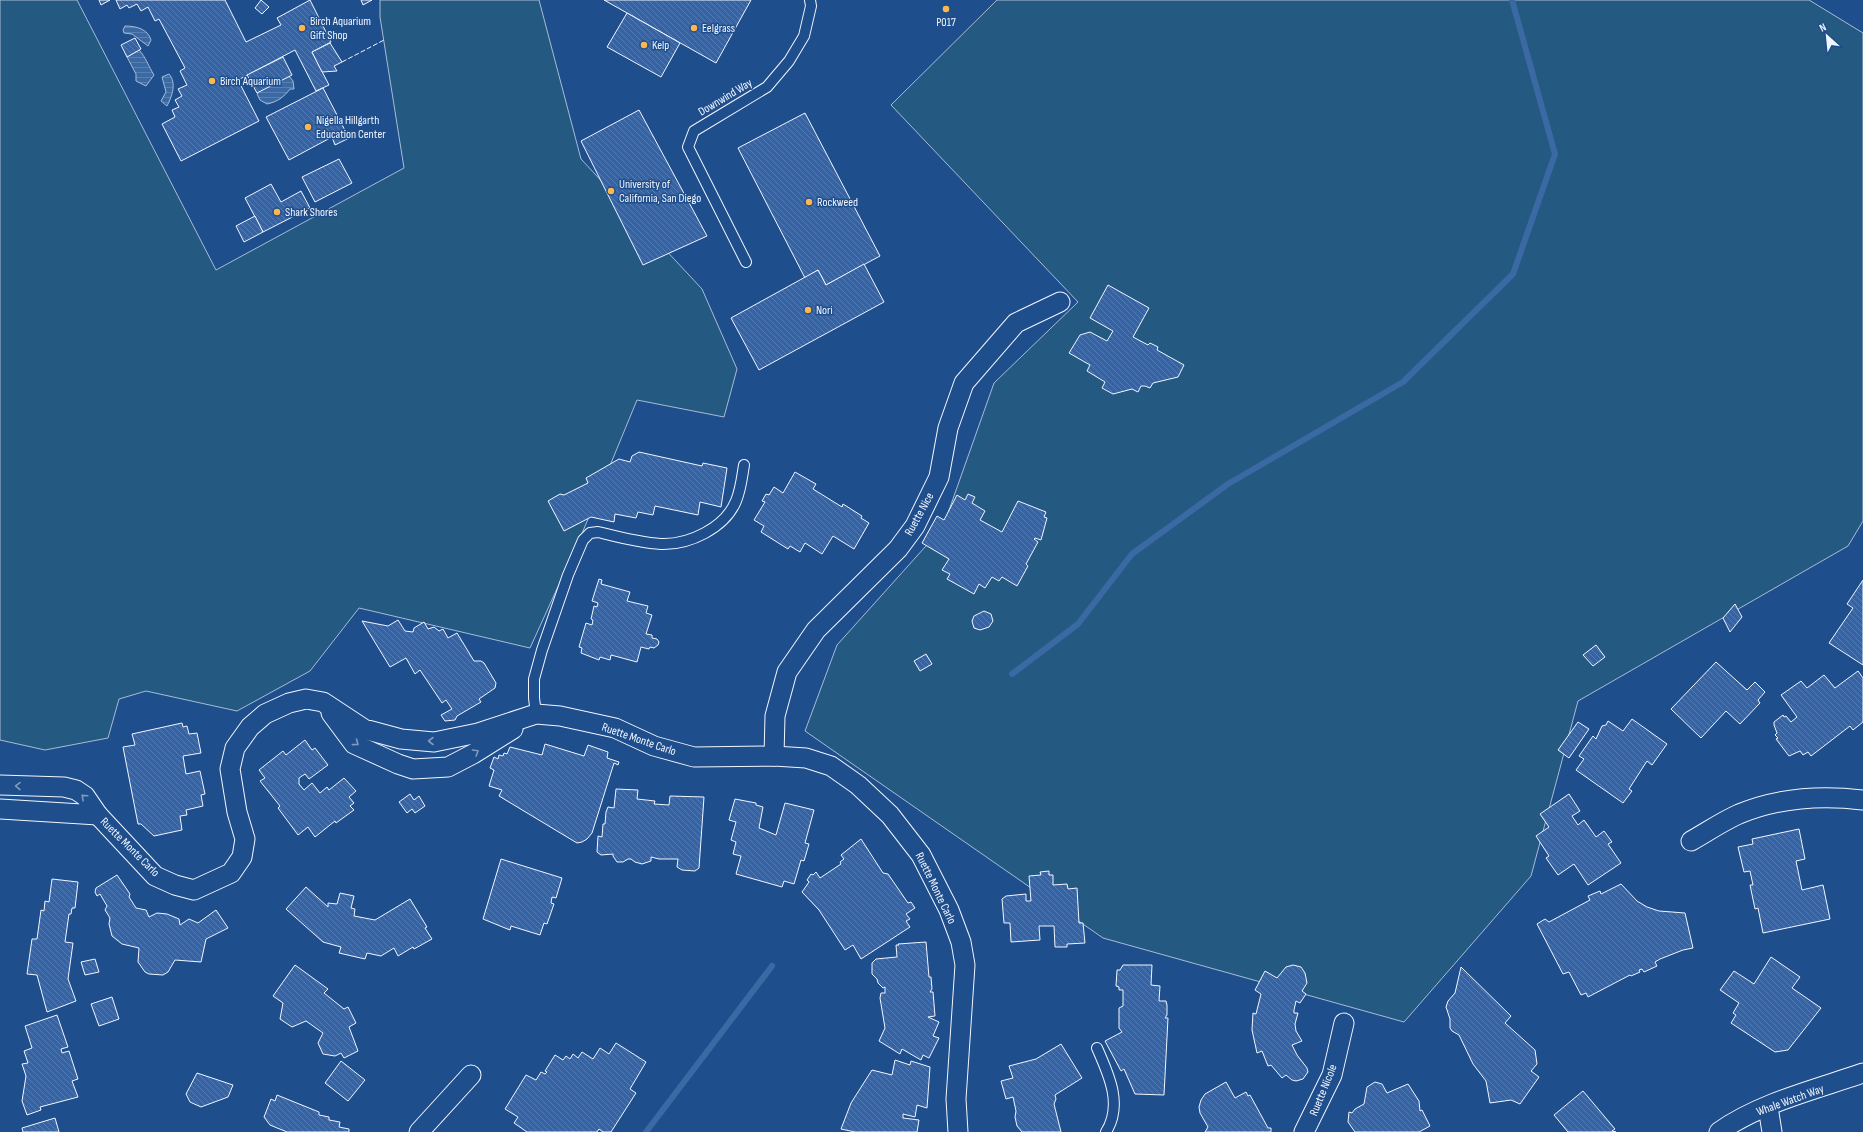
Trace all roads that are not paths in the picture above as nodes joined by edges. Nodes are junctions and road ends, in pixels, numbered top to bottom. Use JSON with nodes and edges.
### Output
{"nodes":[{"id":1,"x":810,"y":0,"type":"edge"},
{"id":2,"x":746,"y":262,"type":"dead end"},
{"id":3,"x":1060,"y":302,"type":"dead end"},
{"id":4,"x":744,"y":465,"type":"dead end"},
{"id":5,"x":323,"y":702,"type":"junction"},
{"id":6,"x":536,"y":714,"type":"junction"},
{"id":7,"x":774,"y":756,"type":"junction"},
{"id":8,"x":0,"y":786,"type":"edge"},
{"id":9,"x":39,"y":786,"type":"junction"},
{"id":10,"x":1863,"y":800,"type":"edge"},
{"id":11,"x":0,"y":809,"type":"edge"},
{"id":12,"x":38,"y":812,"type":"junction"},
{"id":13,"x":98,"y":815,"type":"junction"},
{"id":14,"x":1691,"y":841,"type":"dead end"},
{"id":15,"x":1344,"y":1023,"type":"dead end"},
{"id":16,"x":1097,"y":1048,"type":"dead end"},
{"id":17,"x":1863,"y":1073,"type":"edge"},
{"id":18,"x":471,"y":1075,"type":"dead end"},
{"id":19,"x":1768,"y":1107,"type":"junction"},
{"id":20,"x":419,"y":1132,"type":"edge"},
{"id":21,"x":958,"y":1132,"type":"edge"},
{"id":22,"x":1106,"y":1132,"type":"edge"},
{"id":23,"x":1304,"y":1132,"type":"edge"},
{"id":24,"x":1720,"y":1132,"type":"edge"},
{"id":25,"x":1772,"y":1132,"type":"edge"}],
"edges":[{"from":1,"to":2,"type":"lane","name":"Downwind Way"},
{"from":3,"to":7,"type":"street","name":"Ruette Nice"},
{"from":4,"to":6,"type":"lane"},
{"from":6,"to":5,"type":"street","name":"Ruette Monte Carlo","one_way":true},
{"from":5,"to":6,"type":"street","one_way":true},
{"from":5,"to":13,"type":"street","name":"Ruette Monte Carlo"},
{"from":6,"to":7,"type":"street","name":"Ruette Monte Carlo"},
{"from":7,"to":21,"type":"street","name":"Ruette Monte Carlo"},
{"from":9,"to":8,"type":"street","name":"Ruette Monte Carlo","one_way":true},
{"from":9,"to":12,"type":"street"},
{"from":13,"to":9,"type":"street","name":"Ruette Monte Carlo","one_way":true},
{"from":10,"to":14,"type":"street"},
{"from":11,"to":12,"type":"street","name":"Ruette Monte Carlo"},
{"from":12,"to":13,"type":"street","name":"Ruette Monte Carlo"},
{"from":15,"to":23,"type":"street","name":"Ruette Nicole"},
{"from":16,"to":22,"type":"lane"},
{"from":17,"to":19,"type":"street","name":"Whale Watch Way"},
{"from":18,"to":20,"type":"street"},
{"from":19,"to":24,"type":"street","name":"Whale Watch Way"},
{"from":19,"to":25,"type":"street"}]}
